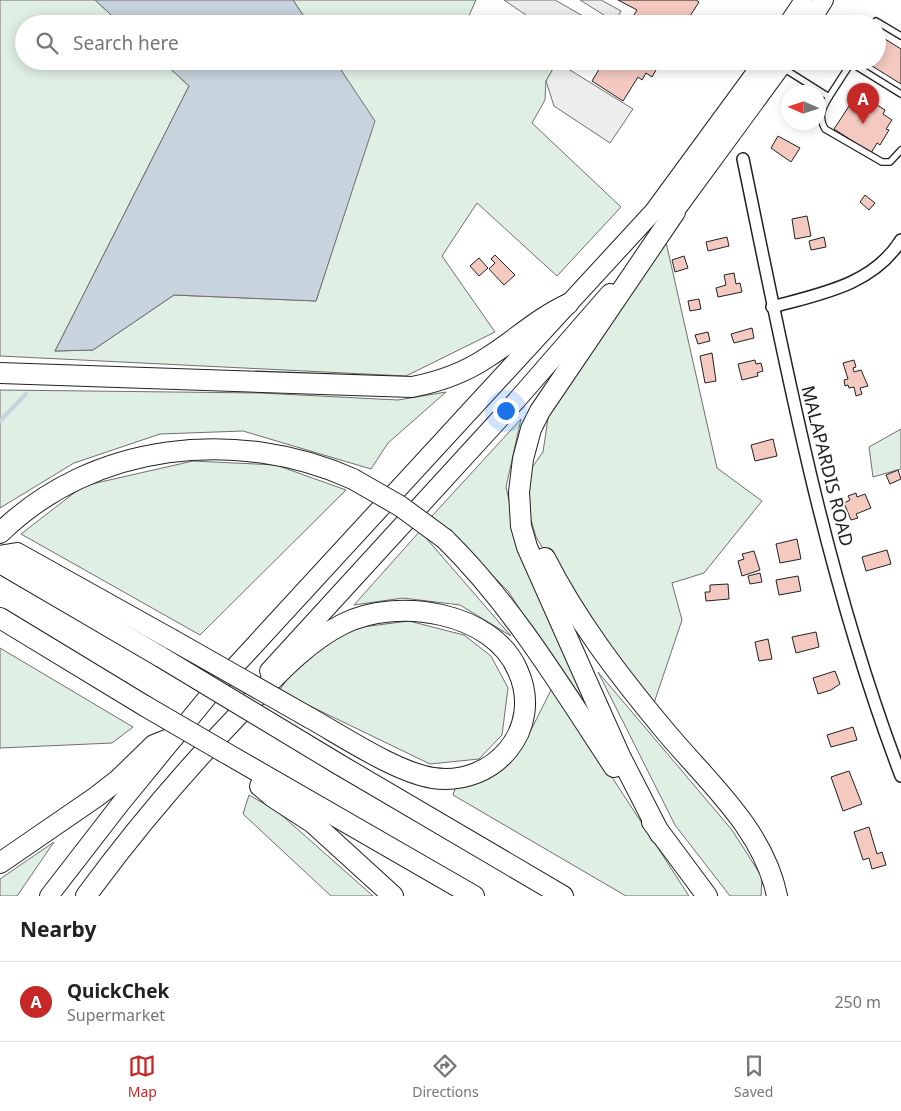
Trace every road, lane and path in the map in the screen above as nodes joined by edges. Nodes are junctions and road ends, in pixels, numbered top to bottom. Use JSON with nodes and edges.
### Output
{"nodes":[{"id":1,"x":804,"y":0,"type":"edge"},
{"id":2,"x":824,"y":0,"type":"edge"},
{"id":3,"x":794,"y":15,"type":"edge"},
{"id":4,"x":814,"y":15,"type":"edge"},
{"id":5,"x":886,"y":27,"type":"edge"},
{"id":6,"x":901,"y":36,"type":"edge"},
{"id":7,"x":757,"y":70,"type":"edge"},
{"id":8,"x":779,"y":70,"type":"edge"},
{"id":9,"x":791,"y":70,"type":"edge"},
{"id":10,"x":846,"y":70,"type":"edge"},
{"id":11,"x":864,"y":70,"type":"edge"},
{"id":12,"x":901,"y":94,"type":"edge"},
{"id":13,"x":829,"y":97,"type":"junction"},
{"id":14,"x":901,"y":150,"type":"edge"},
{"id":15,"x":743,"y":159,"type":"dead end"},
{"id":16,"x":675,"y":212,"type":"junction"},
{"id":17,"x":901,"y":240,"type":"edge"},
{"id":18,"x":568,"y":304,"type":"junction"},
{"id":19,"x":772,"y":306,"type":"junction"},
{"id":20,"x":0,"y":373,"type":"edge"},
{"id":21,"x":521,"y":472,"type":"junction"},
{"id":22,"x":0,"y":533,"type":"edge"},
{"id":23,"x":0,"y":556,"type":"edge"},
{"id":24,"x":0,"y":563,"type":"edge"},
{"id":25,"x":0,"y":618,"type":"edge"},
{"id":26,"x":174,"y":738,"type":"junction"},
{"id":27,"x":224,"y":752,"type":"junction"},
{"id":28,"x":188,"y":767,"type":"junction"},
{"id":29,"x":901,"y":776,"type":"edge"},
{"id":30,"x":660,"y":834,"type":"junction"},
{"id":31,"x":0,"y":863,"type":"edge"},
{"id":32,"x":95,"y":887,"type":"edge"},
{"id":33,"x":49,"y":896,"type":"edge"},
{"id":34,"x":393,"y":896,"type":"edge"},
{"id":35,"x":474,"y":896,"type":"edge"},
{"id":36,"x":563,"y":896,"type":"edge"},
{"id":37,"x":707,"y":896,"type":"edge"},
{"id":38,"x":777,"y":896,"type":"edge"}],
"edges":[{"from":1,"to":3,"type":"main road"},
{"from":2,"to":4,"type":"main road"},
{"from":5,"to":6,"type":"lane"},
{"from":7,"to":18,"type":"main road"},
{"from":8,"to":16,"type":"main road"},
{"from":9,"to":13,"type":"lane"},
{"from":10,"to":13,"type":"lane"},
{"from":11,"to":12,"type":"lane"},
{"from":13,"to":14,"type":"lane"},
{"from":15,"to":19,"type":"street","name":"MALAPARDIS ROAD"},
{"from":16,"to":21,"type":"highway"},
{"from":16,"to":28,"type":"main road"},
{"from":17,"to":19,"type":"street"},
{"from":18,"to":20,"type":"highway"},
{"from":18,"to":26,"type":"main road"},
{"from":19,"to":29,"type":"street","name":"MALAPARDIS ROAD"},
{"from":21,"to":30,"type":"highway"},
{"from":21,"to":38,"type":"highway"},
{"from":22,"to":30,"type":"highway","bridge":true},
{"from":23,"to":28,"type":"highway","bridge":true},
{"from":24,"to":36,"type":"highway","bridge":true},
{"from":25,"to":27,"type":"highway","bridge":true},
{"from":26,"to":31,"type":"highway"},
{"from":26,"to":33,"type":"main road"},
{"from":27,"to":34,"type":"highway"},
{"from":27,"to":35,"type":"highway"},
{"from":28,"to":32,"type":"highway"},
{"from":30,"to":37,"type":"highway"}]}
